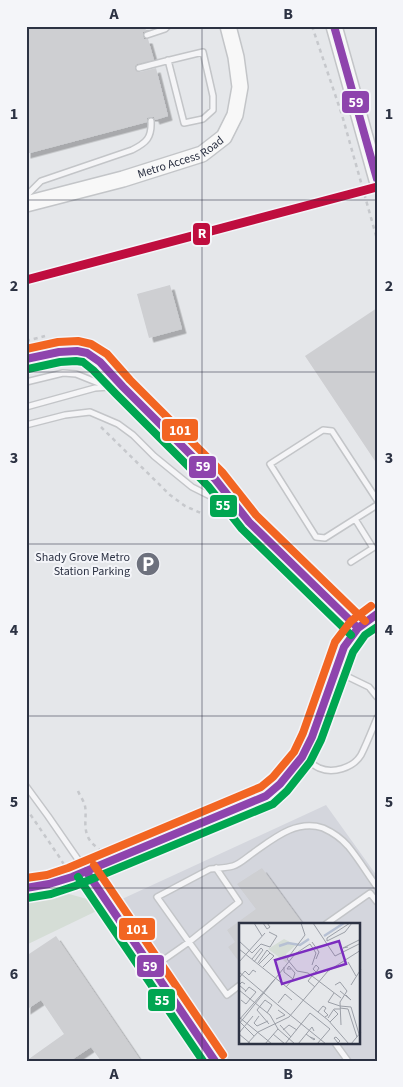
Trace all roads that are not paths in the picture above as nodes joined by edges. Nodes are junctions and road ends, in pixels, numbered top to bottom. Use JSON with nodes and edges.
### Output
{"nodes":[{"id":1,"x":168,"y":26,"type":"edge"},
{"id":2,"x":228,"y":26,"type":"edge"},
{"id":3,"x":334,"y":26,"type":"edge"},
{"id":4,"x":147,"y":34,"type":"dead end"},
{"id":5,"x":168,"y":60,"type":"junction"},
{"id":6,"x":140,"y":68,"type":"dead end"},
{"id":7,"x":151,"y":121,"type":"dead end"},
{"id":8,"x":377,"y":180,"type":"edge"},
{"id":9,"x":26,"y":196,"type":"edge"},
{"id":10,"x":26,"y":204,"type":"edge"},
{"id":11,"x":26,"y":359,"type":"edge"},
{"id":12,"x":26,"y":382,"type":"edge"},
{"id":13,"x":109,"y":387,"type":"junction"},
{"id":14,"x":130,"y":394,"type":"junction"},
{"id":15,"x":26,"y":407,"type":"edge"},
{"id":16,"x":26,"y":425,"type":"edge"},
{"id":17,"x":377,"y":500,"type":"edge"},
{"id":18,"x":377,"y":505,"type":"edge"},
{"id":19,"x":355,"y":519,"type":"junction"},
{"id":20,"x":249,"y":522,"type":"junction"},
{"id":21,"x":375,"y":547,"type":"edge"},
{"id":22,"x":351,"y":562,"type":"dead end"},
{"id":23,"x":377,"y":614,"type":"edge"},
{"id":24,"x":358,"y":628,"type":"junction"},
{"id":25,"x":335,"y":670,"type":"junction"},
{"id":26,"x":377,"y":697,"type":"edge"},
{"id":27,"x":377,"y":718,"type":"edge"},
{"id":28,"x":302,"y":757,"type":"junction"},
{"id":29,"x":26,"y":786,"type":"edge"},
{"id":30,"x":216,"y":868,"type":"junction"},
{"id":31,"x":86,"y":871,"type":"junction"},
{"id":32,"x":26,"y":888,"type":"edge"},
{"id":33,"x":377,"y":888,"type":"edge"},
{"id":34,"x":370,"y":893,"type":"junction"},
{"id":35,"x":377,"y":902,"type":"edge"},
{"id":36,"x":327,"y":923,"type":"edge"},
{"id":37,"x":189,"y":942,"type":"junction"},
{"id":38,"x":152,"y":968,"type":"junction"},
{"id":39,"x":239,"y":986,"type":"edge"},
{"id":40,"x":336,"y":1044,"type":"edge"},
{"id":41,"x":215,"y":1061,"type":"edge"},
{"id":42,"x":348,"y":1061,"type":"edge"}],
"edges":[{"from":1,"to":4,"type":"lane"},
{"from":2,"to":10,"type":"main road","name":"Metro Access Road"},
{"from":3,"to":8,"type":"main road"},
{"from":5,"to":5,"type":"lane"},
{"from":5,"to":6,"type":"lane"},
{"from":7,"to":9,"type":"lane"},
{"from":11,"to":14,"type":"lane"},
{"from":12,"to":13,"type":"lane"},
{"from":13,"to":14,"type":"lane"},
{"from":13,"to":15,"type":"lane"},
{"from":14,"to":20,"type":"lane"},
{"from":16,"to":20,"type":"lane"},
{"from":17,"to":19,"type":"lane"},
{"from":18,"to":19,"type":"lane"},
{"from":19,"to":21,"type":"lane"},
{"from":20,"to":24,"type":"lane"},
{"from":21,"to":22,"type":"lane"},
{"from":23,"to":24,"type":"street"},
{"from":24,"to":25,"type":"street"},
{"from":25,"to":26,"type":"lane"},
{"from":25,"to":28,"type":"street"},
{"from":27,"to":28,"type":"lane"},
{"from":28,"to":31,"type":"street"},
{"from":29,"to":31,"type":"lane"},
{"from":30,"to":33,"type":"lane"},
{"from":30,"to":37,"type":"lane"},
{"from":30,"to":37,"type":"lane"},
{"from":31,"to":32,"type":"lane"},
{"from":31,"to":38,"type":"street"},
{"from":33,"to":34,"type":"lane"},
{"from":34,"to":35,"type":"lane"},
{"from":34,"to":36,"type":"lane"},
{"from":37,"to":38,"type":"lane"},
{"from":37,"to":39,"type":"lane"},
{"from":38,"to":41,"type":"street"},
{"from":40,"to":42,"type":"lane"}]}
